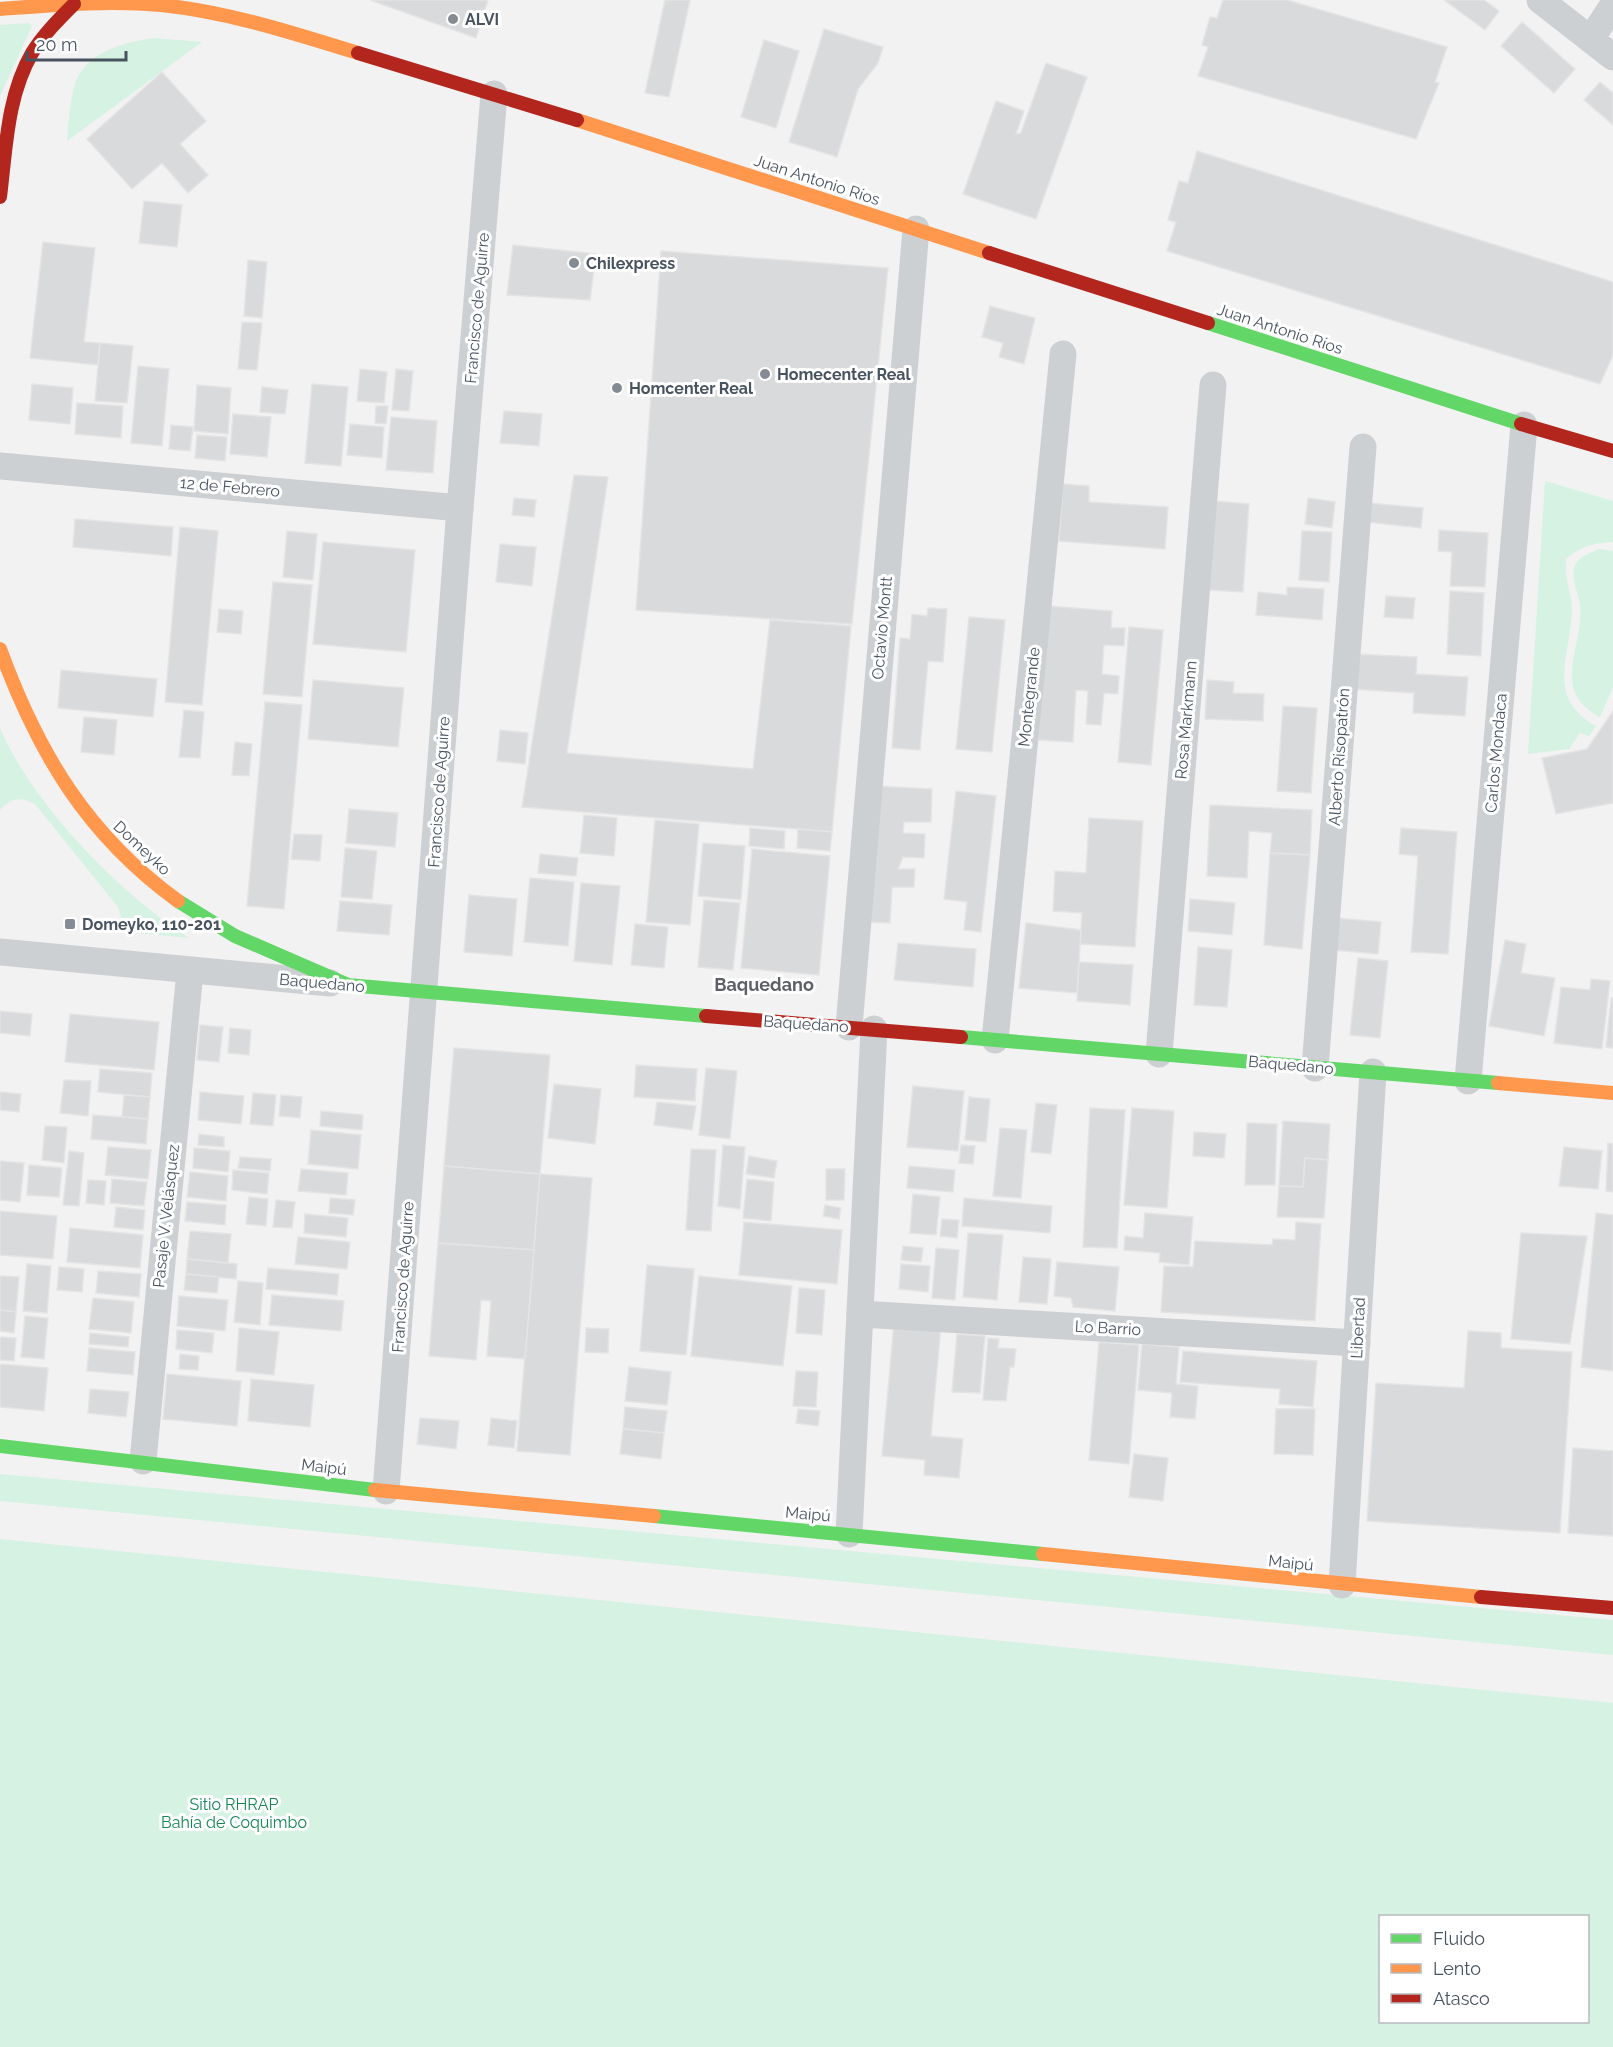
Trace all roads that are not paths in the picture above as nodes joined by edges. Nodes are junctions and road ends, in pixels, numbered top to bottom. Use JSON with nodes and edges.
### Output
{"nodes":[{"id":1,"x":1540,"y":0,"type":"edge"},
{"id":2,"x":71,"y":2,"type":"edge"},
{"id":3,"x":1613,"y":5,"type":"edge"},
{"id":4,"x":0,"y":9,"type":"edge"},
{"id":5,"x":1591,"y":39,"type":"junction"},
{"id":6,"x":1613,"y":57,"type":"edge"},
{"id":7,"x":494,"y":94,"type":"junction"},
{"id":8,"x":0,"y":197,"type":"edge"},
{"id":9,"x":916,"y":229,"type":"junction"},
{"id":10,"x":1063,"y":354,"type":"dead end"},
{"id":11,"x":1213,"y":385,"type":"dead end"},
{"id":12,"x":1524,"y":424,"type":"junction"},
{"id":13,"x":1363,"y":447,"type":"dead end"},
{"id":14,"x":1613,"y":451,"type":"edge"},
{"id":15,"x":0,"y":466,"type":"edge"},
{"id":16,"x":460,"y":508,"type":"junction"},
{"id":17,"x":0,"y":649,"type":"edge"},
{"id":18,"x":0,"y":952,"type":"edge"},
{"id":19,"x":190,"y":971,"type":"junction"},
{"id":20,"x":348,"y":985,"type":"junction"},
{"id":21,"x":425,"y":991,"type":"junction"},
{"id":22,"x":861,"y":1028,"type":"junction"},
{"id":23,"x":995,"y":1040,"type":"junction"},
{"id":24,"x":1159,"y":1054,"type":"junction"},
{"id":25,"x":1315,"y":1068,"type":"junction"},
{"id":26,"x":1373,"y":1072,"type":"junction"},
{"id":27,"x":1468,"y":1081,"type":"junction"},
{"id":28,"x":1613,"y":1093,"type":"edge"},
{"id":29,"x":860,"y":1314,"type":"junction"},
{"id":30,"x":1357,"y":1342,"type":"junction"},
{"id":31,"x":0,"y":1446,"type":"edge"},
{"id":32,"x":142,"y":1461,"type":"junction"},
{"id":33,"x":386,"y":1491,"type":"junction"},
{"id":34,"x":849,"y":1534,"type":"junction"},
{"id":35,"x":1342,"y":1585,"type":"junction"},
{"id":36,"x":1613,"y":1608,"type":"edge"}],
"edges":[{"from":1,"to":5,"type":"street"},
{"from":2,"to":4,"type":"main road","name":"Juan Antonio Ríos"},
{"from":2,"to":7,"type":"main road","name":"Juan Antonio Ríos"},
{"from":2,"to":8,"type":"main road"},
{"from":3,"to":5,"type":"street"},
{"from":5,"to":6,"type":"street"},
{"from":7,"to":9,"type":"main road","name":"Juan Antonio Ríos"},
{"from":7,"to":16,"type":"street","name":"Francisco de Aguirre"},
{"from":9,"to":12,"type":"main road","name":"Juan Antonio Ríos"},
{"from":9,"to":22,"type":"street","name":"Octavio Montt"},
{"from":10,"to":23,"type":"street","name":"Montegrande"},
{"from":11,"to":24,"type":"street","name":"Rosa Markmann"},
{"from":12,"to":14,"type":"main road","name":"Juan Antonio Ríos"},
{"from":12,"to":27,"type":"street","name":"Carlos Mondaca"},
{"from":13,"to":25,"type":"street","name":"Alberto Risopatrón"},
{"from":15,"to":16,"type":"street","name":"12 de Febrero"},
{"from":16,"to":21,"type":"street","name":"Francisco de Aguirre"},
{"from":17,"to":20,"type":"main road","name":"Domeyko"},
{"from":18,"to":19,"type":"street","name":"Baquedano"},
{"from":19,"to":20,"type":"street","name":"Baquedano"},
{"from":19,"to":32,"type":"street","name":"Pasaje V. Velásquez"},
{"from":20,"to":21,"type":"main road","name":"Baquedano"},
{"from":21,"to":22,"type":"main road","name":"Baquedano"},
{"from":21,"to":33,"type":"street","name":"Francisco de Aguirre"},
{"from":22,"to":23,"type":"main road","name":"Baquedano"},
{"from":22,"to":29,"type":"street"},
{"from":23,"to":24,"type":"main road","name":"Baquedano"},
{"from":24,"to":25,"type":"main road","name":"Baquedano"},
{"from":25,"to":26,"type":"main road","name":"Baquedano"},
{"from":26,"to":27,"type":"main road","name":"Baquedano"},
{"from":26,"to":30,"type":"street","name":"Libertad"},
{"from":27,"to":28,"type":"main road","name":"Baquedano"},
{"from":29,"to":30,"type":"street","name":"Lo Barrio"},
{"from":29,"to":34,"type":"street"},
{"from":30,"to":35,"type":"street","name":"Libertad"},
{"from":31,"to":32,"type":"main road","name":"Maipú"},
{"from":32,"to":33,"type":"main road","name":"Maipú"},
{"from":33,"to":34,"type":"main road","name":"Maipú"},
{"from":34,"to":35,"type":"main road","name":"Maipú"},
{"from":35,"to":36,"type":"main road","name":"Maipú"}]}
